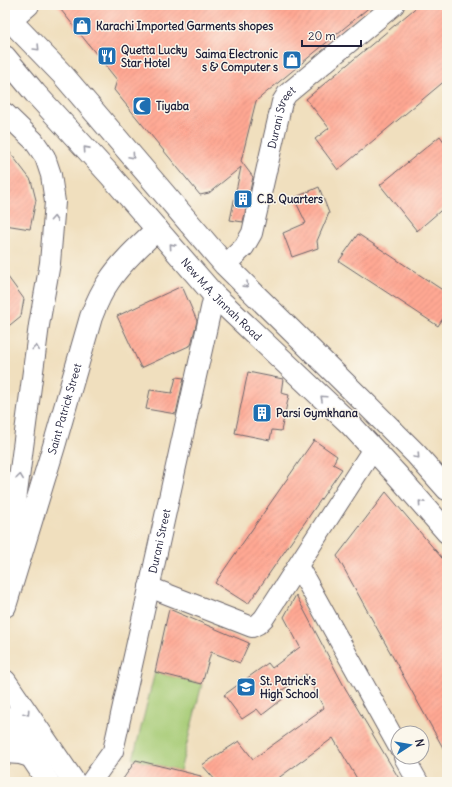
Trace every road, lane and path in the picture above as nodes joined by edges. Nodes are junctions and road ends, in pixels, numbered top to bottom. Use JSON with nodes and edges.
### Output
{"nodes":[{"id":1,"x":28,"y":5,"type":"edge"},
{"id":2,"x":394,"y":5,"type":"edge"},
{"id":3,"x":7,"y":20,"type":"edge"},
{"id":4,"x":5,"y":57,"type":"edge"},
{"id":5,"x":5,"y":113,"type":"edge"},
{"id":6,"x":157,"y":229,"type":"junction"},
{"id":7,"x":225,"y":265,"type":"junction"},
{"id":8,"x":214,"y":295,"type":"junction"},
{"id":9,"x":366,"y":404,"type":"junction"},
{"id":10,"x":351,"y":425,"type":"junction"},
{"id":11,"x":400,"y":438,"type":"junction"},
{"id":12,"x":378,"y":454,"type":"junction"},
{"id":13,"x":447,"y":489,"type":"edge"},
{"id":14,"x":447,"y":532,"type":"edge"},
{"id":15,"x":298,"y":566,"type":"junction"},
{"id":16,"x":5,"y":584,"type":"edge"},
{"id":17,"x":149,"y":587,"type":"junction"},
{"id":18,"x":5,"y":606,"type":"edge"},
{"id":19,"x":5,"y":681,"type":"edge"},
{"id":20,"x":5,"y":717,"type":"edge"},
{"id":21,"x":390,"y":732,"type":"edge"},
{"id":22,"x":5,"y":752,"type":"edge"},
{"id":23,"x":30,"y":756,"type":"junction"},
{"id":24,"x":408,"y":765,"type":"edge"},
{"id":25,"x":48,"y":782,"type":"edge"},
{"id":26,"x":74,"y":782,"type":"edge"},
{"id":27,"x":91,"y":782,"type":"edge"},
{"id":28,"x":418,"y":782,"type":"edge"}],
"edges":[{"from":1,"to":3,"type":"main road"},
{"from":2,"to":7,"type":"street","name":"Durani Street"},
{"from":3,"to":7,"type":"main road","one_way":true},
{"from":6,"to":4,"type":"main road","name":"New M.A. Jinnah Road","one_way":true},
{"from":16,"to":5,"type":"street","one_way":true},
{"from":8,"to":6,"type":"main road","name":"New M.A. Jinnah Road","one_way":true},
{"from":6,"to":18,"type":"main road","name":"Saint Patrick Street"},
{"from":7,"to":9,"type":"main road","one_way":true},
{"from":10,"to":8,"type":"main road","name":"New M.A. Jinnah Road","one_way":true},
{"from":8,"to":17,"type":"street","name":"Durani Street"},
{"from":9,"to":10,"type":"main road"},
{"from":9,"to":11,"type":"main road"},
{"from":10,"to":12,"type":"main road","name":"New M.A. Jinnah Road"},
{"from":11,"to":12,"type":"main road"},
{"from":11,"to":13,"type":"main road","one_way":true},
{"from":14,"to":12,"type":"main road","name":"New M.A. Jinnah Road","one_way":true},
{"from":12,"to":15,"type":"street"},
{"from":15,"to":17,"type":"street"},
{"from":15,"to":21,"type":"street"},
{"from":17,"to":27,"type":"street","name":"Durani Street"},
{"from":19,"to":26,"type":"main road","one_way":true},
{"from":20,"to":23,"type":"main road"},
{"from":22,"to":23,"type":"main road"},
{"from":23,"to":25,"type":"main road"},
{"from":24,"to":28,"type":"street"}]}
